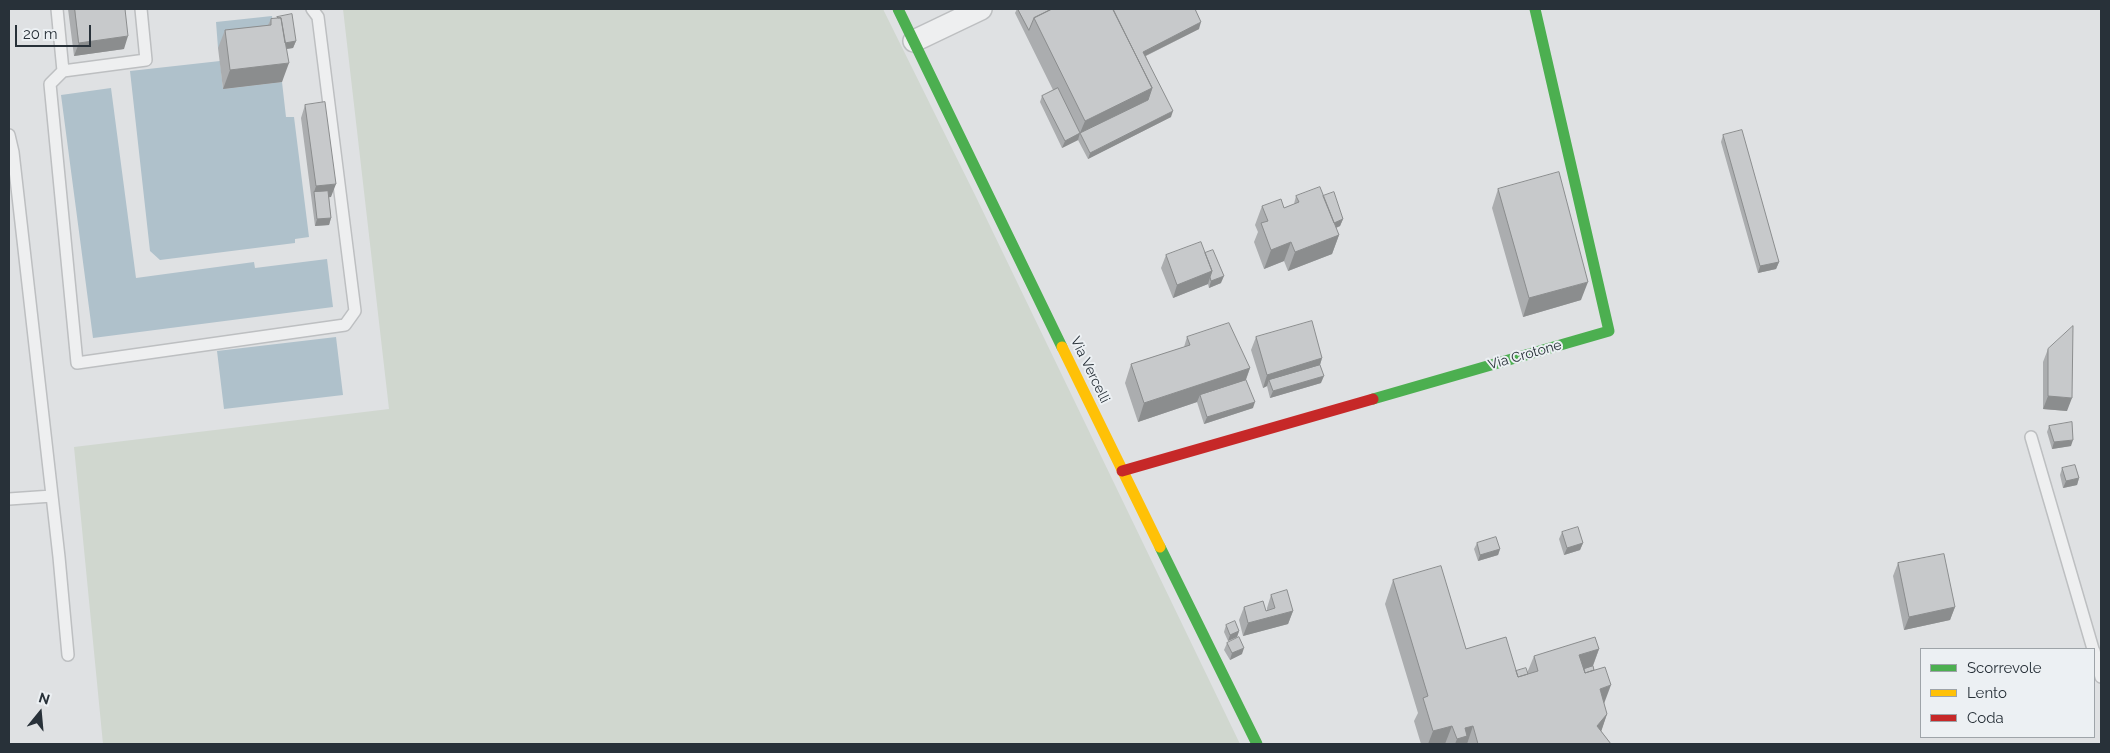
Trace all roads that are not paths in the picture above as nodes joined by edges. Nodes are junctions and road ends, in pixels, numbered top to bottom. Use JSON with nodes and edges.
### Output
{"nodes":[{"id":1,"x":57,"y":9,"type":"edge"},
{"id":2,"x":141,"y":9,"type":"edge"},
{"id":3,"x":312,"y":9,"type":"edge"},
{"id":4,"x":898,"y":9,"type":"edge"},
{"id":5,"x":981,"y":9,"type":"edge"},
{"id":6,"x":1535,"y":9,"type":"edge"},
{"id":7,"x":914,"y":41,"type":"junction"},
{"id":8,"x":64,"y":70,"type":"junction"},
{"id":9,"x":9,"y":135,"type":"edge"},
{"id":10,"x":2032,"y":437,"type":"dead end"},
{"id":11,"x":1122,"y":471,"type":"junction"},
{"id":12,"x":52,"y":496,"type":"junction"},
{"id":13,"x":9,"y":499,"type":"edge"},
{"id":14,"x":2093,"y":648,"type":"edge"},
{"id":15,"x":2095,"y":654,"type":"edge"},
{"id":16,"x":68,"y":655,"type":"dead end"},
{"id":17,"x":2101,"y":677,"type":"edge"},
{"id":18,"x":1257,"y":744,"type":"edge"}],
"edges":[{"from":1,"to":8,"type":"lane"},
{"from":2,"to":8,"type":"lane"},
{"from":3,"to":8,"type":"lane"},
{"from":4,"to":7,"type":"street","name":"Via Vercelli"},
{"from":5,"to":7,"type":"street"},
{"from":6,"to":11,"type":"street","name":"Via Crotone"},
{"from":7,"to":11,"type":"street","name":"Via Vercelli"},
{"from":9,"to":12,"type":"lane"},
{"from":10,"to":14,"type":"lane"},
{"from":11,"to":18,"type":"street","name":"Via Vercelli"},
{"from":12,"to":13,"type":"lane"},
{"from":12,"to":16,"type":"lane"},
{"from":15,"to":17,"type":"lane"}]}
